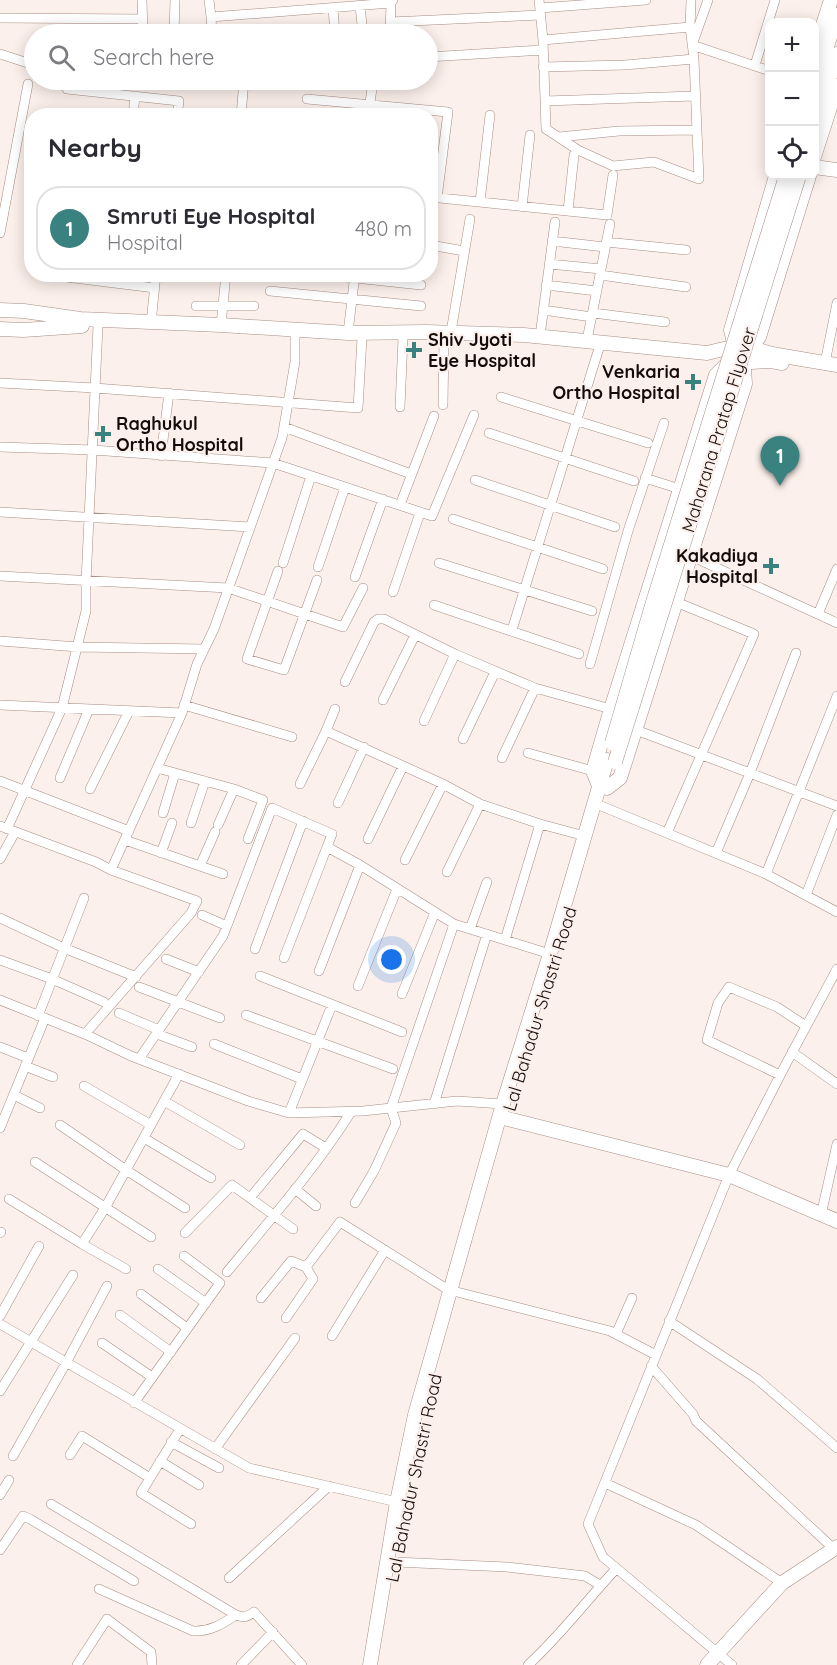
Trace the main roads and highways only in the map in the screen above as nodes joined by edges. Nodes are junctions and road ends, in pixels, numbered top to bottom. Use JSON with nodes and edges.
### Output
{"nodes":[{"id":1,"x":831,"y":0,"type":"edge"},
{"id":2,"x":837,"y":15,"type":"edge"},
{"id":3,"x":819,"y":37,"type":"edge"},
{"id":4,"x":837,"y":54,"type":"edge"},
{"id":5,"x":819,"y":72,"type":"edge"},
{"id":6,"x":837,"y":86,"type":"edge"},
{"id":7,"x":814,"y":126,"type":"edge"},
{"id":8,"x":819,"y":142,"type":"edge"},
{"id":9,"x":819,"y":168,"type":"edge"},
{"id":10,"x":837,"y":170,"type":"edge"},
{"id":11,"x":776,"y":180,"type":"edge"},
{"id":12,"x":785,"y":180,"type":"edge"},
{"id":13,"x":798,"y":180,"type":"edge"},
{"id":14,"x":808,"y":180,"type":"edge"},
{"id":15,"x":0,"y":310,"type":"edge"},
{"id":16,"x":0,"y":317,"type":"edge"},
{"id":17,"x":28,"y":320,"type":"junction"},
{"id":18,"x":0,"y":323,"type":"edge"},
{"id":19,"x":80,"y":323,"type":"junction"},
{"id":20,"x":0,"y":329,"type":"edge"},
{"id":21,"x":295,"y":334,"type":"junction"},
{"id":22,"x":447,"y":335,"type":"junction"},
{"id":23,"x":593,"y":344,"type":"junction"},
{"id":24,"x":731,"y":345,"type":"junction"},
{"id":25,"x":749,"y":360,"type":"junction"},
{"id":26,"x":728,"y":363,"type":"junction"},
{"id":27,"x":831,"y":364,"type":"edge"},
{"id":28,"x":837,"y":372,"type":"edge"},
{"id":29,"x":611,"y":761,"type":"junction"},
{"id":30,"x":603,"y":787,"type":"junction"},
{"id":31,"x":598,"y":804,"type":"junction"},
{"id":32,"x":503,"y":1113,"type":"junction"},
{"id":33,"x":837,"y":1221,"type":"edge"},
{"id":34,"x":454,"y":1292,"type":"junction"},
{"id":35,"x":836,"y":1548,"type":"edge"},
{"id":36,"x":370,"y":1665,"type":"edge"},
{"id":37,"x":378,"y":1665,"type":"edge"},
{"id":38,"x":707,"y":1665,"type":"edge"}],
"edges":[{"from":1,"to":3,"type":"main road"},
{"from":2,"to":5,"type":"main road"},
{"from":4,"to":7,"type":"main road"},
{"from":6,"to":8,"type":"main road"},
{"from":9,"to":10,"type":"main road"},
{"from":11,"to":24,"type":"main road"},
{"from":12,"to":29,"type":"main road","name":"Maharana Pratap Flyover","bridge":true},
{"from":13,"to":29,"type":"main road","name":"Maharana Pratap Flyover","bridge":true},
{"from":14,"to":25,"type":"main road","name":"Lal Bahadur Shastri Road"},
{"from":15,"to":19,"type":"main road"},
{"from":16,"to":17,"type":"main road"},
{"from":17,"to":18,"type":"main road"},
{"from":17,"to":19,"type":"main road"},
{"from":19,"to":20,"type":"main road"},
{"from":19,"to":21,"type":"main road"},
{"from":19,"to":21,"type":"main road"},
{"from":21,"to":22,"type":"main road"},
{"from":21,"to":22,"type":"main road"},
{"from":22,"to":23,"type":"main road"},
{"from":22,"to":23,"type":"main road"},
{"from":23,"to":24,"type":"main road"},
{"from":23,"to":26,"type":"main road"},
{"from":24,"to":25,"type":"main road"},
{"from":24,"to":26,"type":"main road"},
{"from":25,"to":26,"type":"main road"},
{"from":25,"to":27,"type":"main road"},
{"from":25,"to":28,"type":"main road"},
{"from":25,"to":30,"type":"main road","name":"Lal Bahadur Shastri Road"},
{"from":26,"to":30,"type":"main road"},
{"from":29,"to":30,"type":"main road","name":"Maharana Pratap Flyover"},
{"from":30,"to":31,"type":"main road","name":"Lal Bahadur Shastri Road"},
{"from":31,"to":32,"type":"main road","name":"Lal Bahadur Shastri Road"},
{"from":31,"to":32,"type":"main road"},
{"from":32,"to":33,"type":"main road"},
{"from":32,"to":34,"type":"main road","name":"Lal Bahadur Shastri Road"},
{"from":34,"to":36,"type":"main road"},
{"from":34,"to":37,"type":"main road","name":"Lal Bahadur Shastri Road"},
{"from":35,"to":38,"type":"main road"}]}
